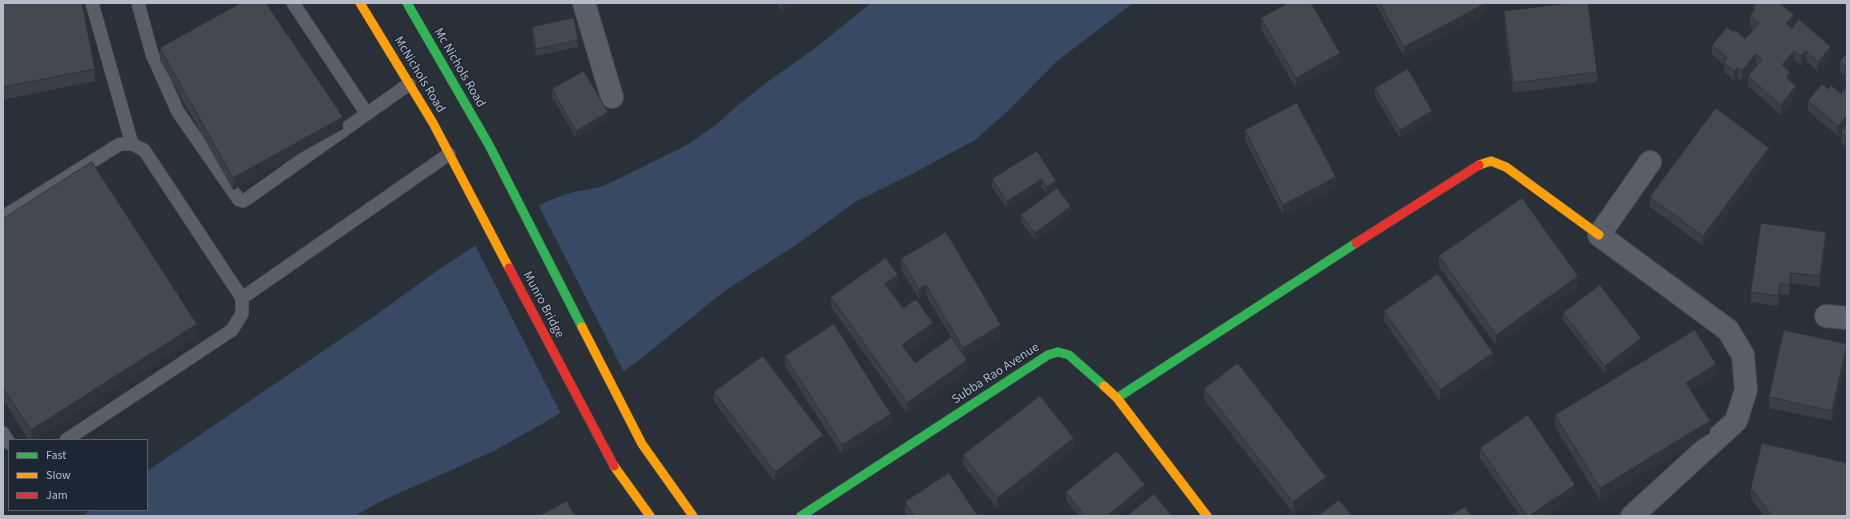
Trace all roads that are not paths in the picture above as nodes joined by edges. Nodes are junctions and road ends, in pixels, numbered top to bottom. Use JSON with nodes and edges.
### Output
{"nodes":[{"id":1,"x":92,"y":3,"type":"edge"},
{"id":2,"x":138,"y":3,"type":"edge"},
{"id":3,"x":293,"y":3,"type":"edge"},
{"id":4,"x":360,"y":3,"type":"edge"},
{"id":5,"x":407,"y":3,"type":"edge"},
{"id":6,"x":584,"y":3,"type":"edge"},
{"id":7,"x":409,"y":84,"type":"junction"},
{"id":8,"x":612,"y":97,"type":"dead end"},
{"id":9,"x":367,"y":114,"type":"junction"},
{"id":10,"x":132,"y":144,"type":"junction"},
{"id":11,"x":489,"y":145,"type":"joint"},
{"id":12,"x":451,"y":158,"type":"junction"},
{"id":13,"x":1650,"y":162,"type":"dead end"},
{"id":14,"x":3,"y":217,"type":"edge"},
{"id":15,"x":1599,"y":235,"type":"junction"},
{"id":16,"x":242,"y":298,"type":"junction"},
{"id":17,"x":1117,"y":398,"type":"junction"},
{"id":18,"x":68,"y":439,"type":"edge"},
{"id":19,"x":650,"y":516,"type":"edge"},
{"id":20,"x":693,"y":516,"type":"edge"},
{"id":21,"x":801,"y":516,"type":"edge"},
{"id":22,"x":1207,"y":516,"type":"edge"},
{"id":23,"x":1632,"y":516,"type":"edge"}],
"edges":[{"from":1,"to":10,"type":"lane"},
{"from":2,"to":9,"type":"lane"},
{"from":3,"to":9,"type":"lane"},
{"from":4,"to":7,"type":"main road","name":"McNichols Road"},
{"from":5,"to":11,"type":"main road","name":"Mc Nichols Road"},
{"from":6,"to":8,"type":"street"},
{"from":7,"to":9,"type":"lane"},
{"from":7,"to":12,"type":"main road","name":"McNichols Road"},
{"from":10,"to":14,"type":"lane"},
{"from":10,"to":16,"type":"lane"},
{"from":11,"to":20,"type":"main road","name":"Munro Bridge"},
{"from":12,"to":16,"type":"lane"},
{"from":12,"to":19,"type":"main road","name":"Munro Bridge"},
{"from":13,"to":15,"type":"street"},
{"from":15,"to":17,"type":"main road"},
{"from":15,"to":23,"type":"street"},
{"from":16,"to":18,"type":"lane"},
{"from":17,"to":21,"type":"main road","name":"Subba Rao Avenue"},
{"from":17,"to":22,"type":"main road","name":"Subba Rao Avenue"}]}
